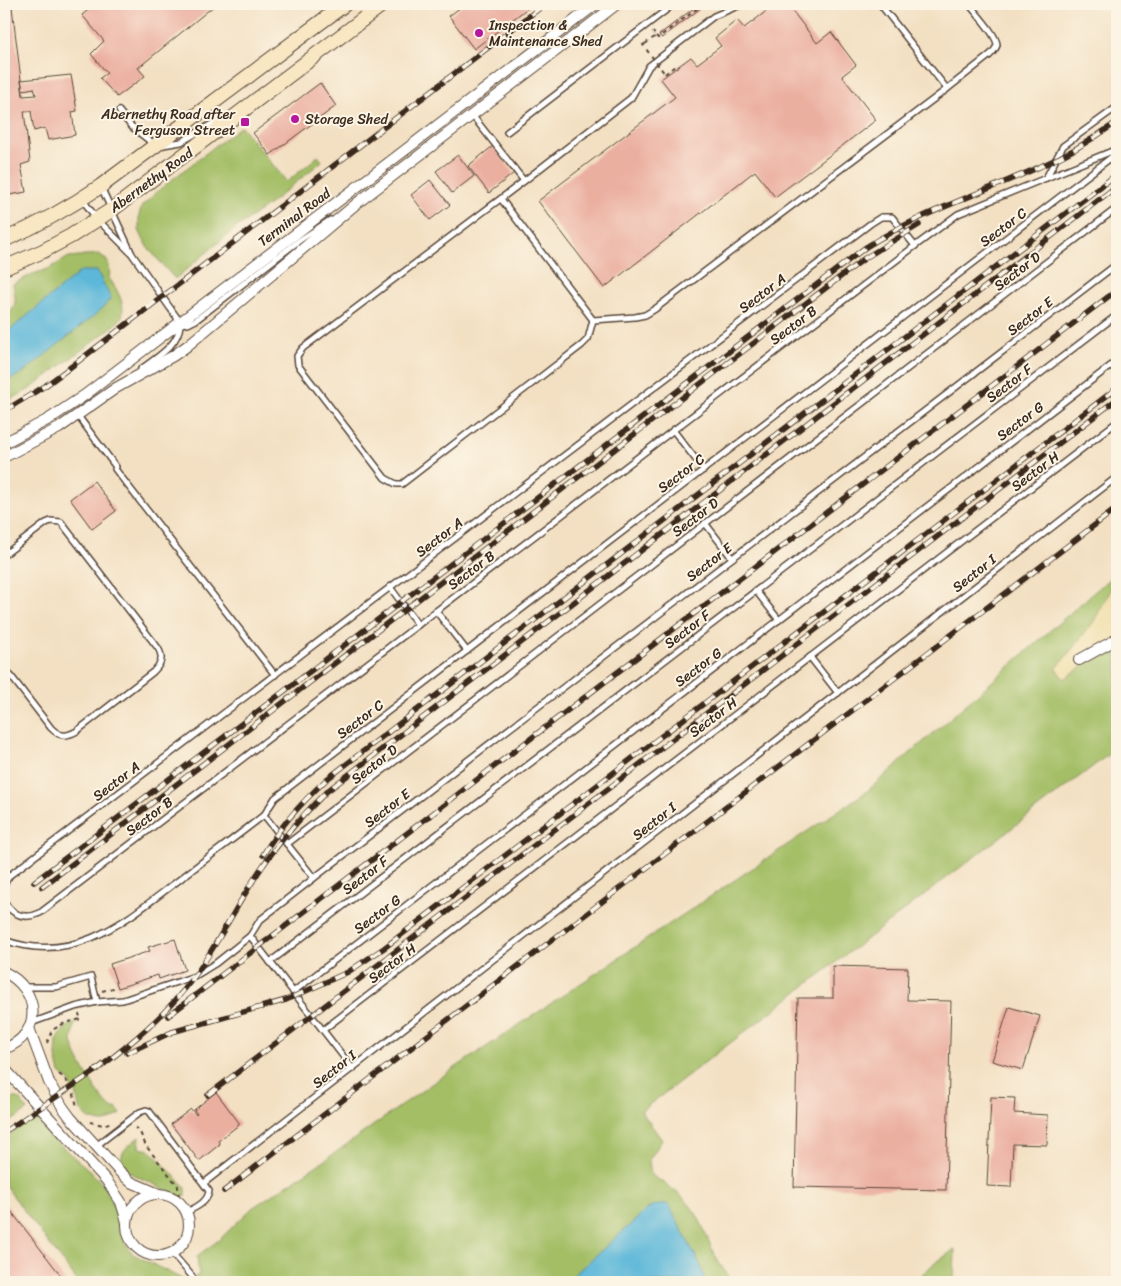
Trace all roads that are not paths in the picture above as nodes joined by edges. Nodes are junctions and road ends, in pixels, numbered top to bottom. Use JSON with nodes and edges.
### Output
{"nodes":[{"id":1,"x":345,"y":4,"type":"edge"},
{"id":2,"x":384,"y":4,"type":"edge"},
{"id":3,"x":596,"y":4,"type":"edge"},
{"id":4,"x":617,"y":4,"type":"edge"},
{"id":5,"x":674,"y":4,"type":"edge"},
{"id":6,"x":743,"y":4,"type":"edge"},
{"id":7,"x":880,"y":4,"type":"edge"},
{"id":8,"x":969,"y":4,"type":"edge"},
{"id":9,"x":947,"y":89,"type":"junction"},
{"id":10,"x":1117,"y":107,"type":"edge"},
{"id":11,"x":119,"y":111,"type":"dead end"},
{"id":12,"x":472,"y":115,"type":"junction"},
{"id":13,"x":234,"y":118,"type":"junction"},
{"id":14,"x":508,"y":132,"type":"dead end"},
{"id":15,"x":155,"y":146,"type":"junction"},
{"id":16,"x":1117,"y":149,"type":"edge"},
{"id":17,"x":1117,"y":153,"type":"edge"},
{"id":18,"x":1046,"y":178,"type":"junction"},
{"id":19,"x":524,"y":181,"type":"junction"},
{"id":20,"x":101,"y":186,"type":"junction"},
{"id":21,"x":82,"y":199,"type":"junction"},
{"id":22,"x":501,"y":199,"type":"junction"},
{"id":23,"x":356,"y":204,"type":"junction"},
{"id":24,"x":1117,"y":208,"type":"edge"},
{"id":25,"x":112,"y":209,"type":"junction"},
{"id":26,"x":97,"y":219,"type":"junction"},
{"id":27,"x":4,"y":240,"type":"edge"},
{"id":28,"x":916,"y":246,"type":"junction"},
{"id":29,"x":132,"y":254,"type":"junction"},
{"id":30,"x":1117,"y":264,"type":"edge"},
{"id":31,"x":4,"y":268,"type":"edge"},
{"id":32,"x":1117,"y":315,"type":"edge"},
{"id":33,"x":593,"y":320,"type":"junction"},
{"id":34,"x":180,"y":322,"type":"junction"},
{"id":35,"x":1117,"y":361,"type":"edge"},
{"id":36,"x":116,"y":388,"type":"junction"},
{"id":37,"x":78,"y":416,"type":"junction"},
{"id":38,"x":1117,"y":422,"type":"edge"},
{"id":39,"x":673,"y":430,"type":"junction"},
{"id":40,"x":4,"y":443,"type":"edge"},
{"id":41,"x":4,"y":458,"type":"edge"},
{"id":42,"x":704,"y":470,"type":"junction"},
{"id":43,"x":1117,"y":477,"type":"edge"},
{"id":44,"x":705,"y":524,"type":"junction"},
{"id":45,"x":4,"y":555,"type":"edge"},
{"id":46,"x":732,"y":558,"type":"junction"},
{"id":47,"x":390,"y":587,"type":"junction"},
{"id":48,"x":756,"y":590,"type":"junction"},
{"id":49,"x":436,"y":611,"type":"junction"},
{"id":50,"x":779,"y":620,"type":"junction"},
{"id":51,"x":418,"y":625,"type":"junction"},
{"id":52,"x":1117,"y":639,"type":"edge"},
{"id":53,"x":467,"y":651,"type":"junction"},
{"id":54,"x":810,"y":657,"type":"junction"},
{"id":55,"x":1079,"y":660,"type":"dead end"},
{"id":56,"x":4,"y":667,"type":"edge"},
{"id":57,"x":275,"y":675,"type":"junction"},
{"id":58,"x":838,"y":693,"type":"junction"},
{"id":59,"x":264,"y":815,"type":"junction"},
{"id":60,"x":287,"y":844,"type":"junction"},
{"id":61,"x":314,"y":878,"type":"junction"},
{"id":62,"x":4,"y":884,"type":"edge"},
{"id":63,"x":4,"y":901,"type":"edge"},
{"id":64,"x":250,"y":936,"type":"junction"},
{"id":65,"x":4,"y":940,"type":"edge"},
{"id":66,"x":270,"y":962,"type":"junction"},
{"id":67,"x":4,"y":972,"type":"edge"},
{"id":68,"x":25,"y":987,"type":"junction"},
{"id":69,"x":293,"y":992,"type":"junction"},
{"id":70,"x":97,"y":1002,"type":"junction"},
{"id":71,"x":30,"y":1026,"type":"junction"},
{"id":72,"x":323,"y":1030,"type":"junction"},
{"id":73,"x":4,"y":1049,"type":"edge"},
{"id":74,"x":4,"y":1068,"type":"edge"},
{"id":75,"x":353,"y":1069,"type":"junction"},
{"id":76,"x":96,"y":1146,"type":"junction"},
{"id":77,"x":204,"y":1183,"type":"junction"},
{"id":78,"x":159,"y":1194,"type":"junction"},
{"id":79,"x":186,"y":1212,"type":"junction"},
{"id":80,"x":127,"y":1222,"type":"junction"},
{"id":81,"x":172,"y":1253,"type":"junction"},
{"id":82,"x":195,"y":1282,"type":"edge"}],
"edges":[{"from":1,"to":15,"type":"main road","name":"Abernethy Road"},
{"from":2,"to":13,"type":"main road","name":"Abernethy Road"},
{"from":3,"to":34,"type":"street","name":"Terminal Road"},
{"from":4,"to":12,"type":"street"},
{"from":5,"to":14,"type":"lane"},
{"from":6,"to":19,"type":"lane"},
{"from":7,"to":9,"type":"lane"},
{"from":8,"to":9,"type":"lane"},
{"from":9,"to":33,"type":"lane"},
{"from":10,"to":18,"type":"lane"},
{"from":11,"to":15,"type":"lane"},
{"from":12,"to":19,"type":"lane"},
{"from":12,"to":23,"type":"street"},
{"from":13,"to":15,"type":"lane"},
{"from":13,"to":25,"type":"main road","name":"Abernethy Road"},
{"from":15,"to":20,"type":"main road","name":"Abernethy Road"},
{"from":16,"to":18,"type":"lane","name":"Sector B"},
{"from":17,"to":42,"type":"lane","name":"Sector C"},
{"from":18,"to":28,"type":"lane","name":"Sector B"},
{"from":19,"to":22,"type":"lane"},
{"from":20,"to":21,"type":"main road","name":"Abernethy Road"},
{"from":20,"to":25,"type":"lane"},
{"from":21,"to":26,"type":"lane"},
{"from":21,"to":27,"type":"main road","name":"Abernethy Road"},
{"from":22,"to":33,"type":"lane"},
{"from":22,"to":33,"type":"lane"},
{"from":23,"to":34,"type":"lane"},
{"from":23,"to":36,"type":"street"},
{"from":24,"to":44,"type":"lane","name":"Sector D"},
{"from":25,"to":26,"type":"main road","name":"Abernethy Road"},
{"from":25,"to":29,"type":"lane"},
{"from":26,"to":29,"type":"lane"},
{"from":26,"to":31,"type":"main road","name":"Abernethy Road"},
{"from":28,"to":39,"type":"lane","name":"Sector B"},
{"from":28,"to":47,"type":"lane","name":"Sector A"},
{"from":29,"to":34,"type":"lane"},
{"from":30,"to":46,"type":"lane","name":"Sector E"},
{"from":32,"to":48,"type":"lane","name":"Sector F"},
{"from":34,"to":36,"type":"lane"},
{"from":34,"to":40,"type":"street","name":"Terminal Road"},
{"from":35,"to":50,"type":"lane","name":"Sector G"},
{"from":36,"to":37,"type":"street"},
{"from":37,"to":41,"type":"street"},
{"from":37,"to":57,"type":"lane"},
{"from":38,"to":54,"type":"lane","name":"Sector H"},
{"from":39,"to":42,"type":"lane"},
{"from":39,"to":49,"type":"lane","name":"Sector B"},
{"from":42,"to":53,"type":"lane","name":"Sector C"},
{"from":43,"to":58,"type":"lane","name":"Sector I"},
{"from":44,"to":46,"type":"lane"},
{"from":44,"to":60,"type":"lane","name":"Sector D"},
{"from":45,"to":56,"type":"lane"},
{"from":46,"to":61,"type":"lane","name":"Sector E"},
{"from":47,"to":51,"type":"lane"},
{"from":47,"to":57,"type":"lane","name":"Sector A"},
{"from":48,"to":50,"type":"lane"},
{"from":48,"to":66,"type":"lane","name":"Sector F"},
{"from":49,"to":51,"type":"lane","name":"Sector B"},
{"from":49,"to":53,"type":"lane"},
{"from":50,"to":69,"type":"lane","name":"Sector G"},
{"from":51,"to":63,"type":"lane","name":"Sector B"},
{"from":52,"to":55,"type":"street"},
{"from":53,"to":59,"type":"lane","name":"Sector C"},
{"from":54,"to":58,"type":"lane"},
{"from":54,"to":72,"type":"lane","name":"Sector H"},
{"from":57,"to":62,"type":"lane","name":"Sector A"},
{"from":58,"to":75,"type":"lane","name":"Sector I"},
{"from":59,"to":60,"type":"lane"},
{"from":59,"to":65,"type":"lane","name":"Sector C"},
{"from":60,"to":61,"type":"lane"},
{"from":61,"to":64,"type":"lane","name":"Sector E"},
{"from":64,"to":66,"type":"lane"},
{"from":64,"to":70,"type":"lane","name":"Sector E"},
{"from":66,"to":69,"type":"lane"},
{"from":67,"to":68,"type":"street"},
{"from":68,"to":70,"type":"lane"},
{"from":68,"to":71,"type":"street"},
{"from":69,"to":72,"type":"lane"},
{"from":70,"to":71,"type":"lane","name":"Sector E"},
{"from":71,"to":73,"type":"street"},
{"from":71,"to":76,"type":"street"},
{"from":72,"to":75,"type":"lane"},
{"from":74,"to":80,"type":"street"},
{"from":75,"to":77,"type":"lane","name":"Sector I"},
{"from":76,"to":77,"type":"lane"},
{"from":76,"to":78,"type":"street"},
{"from":77,"to":79,"type":"lane"},
{"from":78,"to":79,"type":"street"},
{"from":78,"to":80,"type":"street"},
{"from":79,"to":81,"type":"street"},
{"from":80,"to":81,"type":"street"},
{"from":81,"to":82,"type":"lane"}]}
